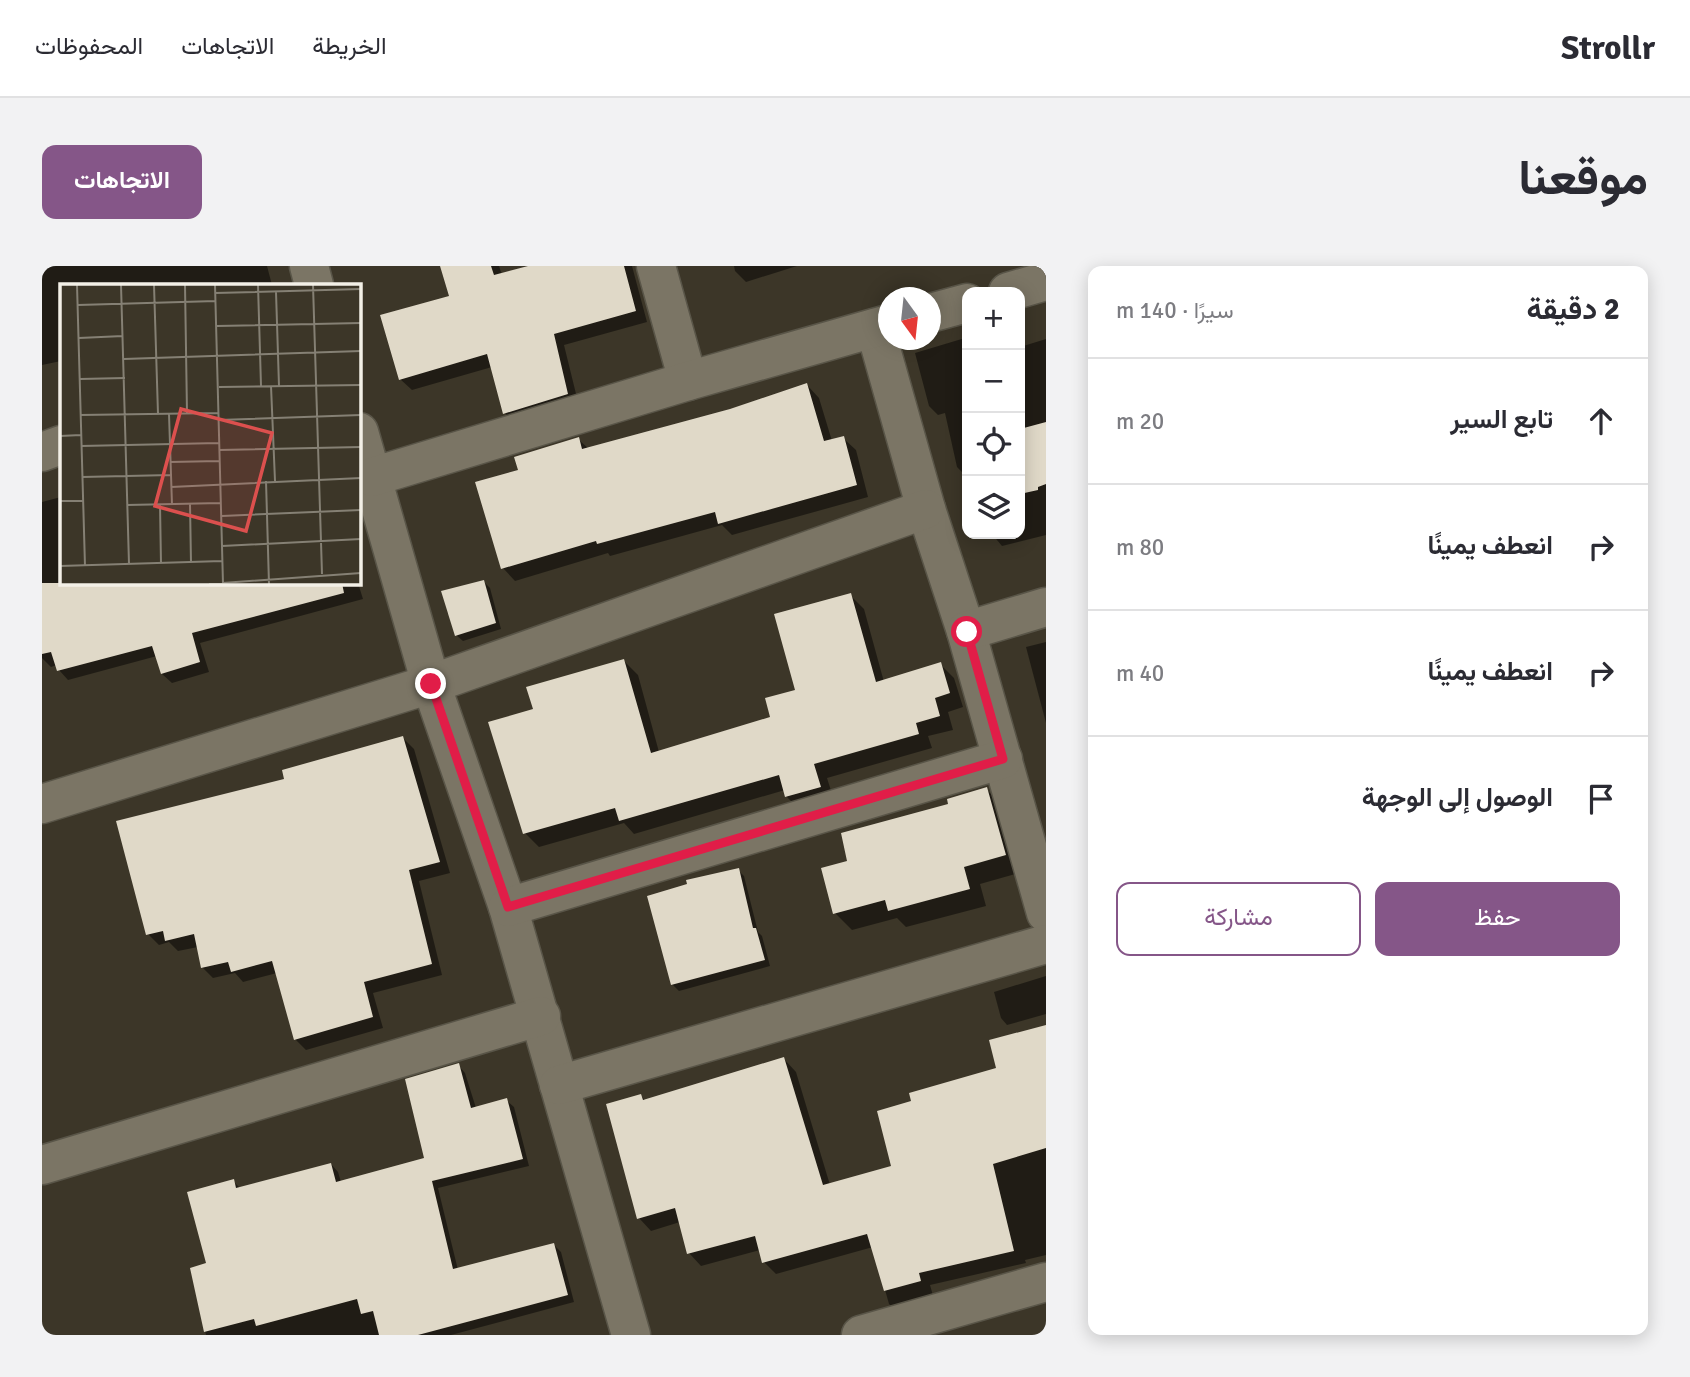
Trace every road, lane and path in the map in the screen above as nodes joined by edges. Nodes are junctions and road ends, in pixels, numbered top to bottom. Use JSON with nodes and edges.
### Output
{"nodes":[{"id":1,"x":309,"y":266,"type":"edge"},
{"id":2,"x":656,"y":266,"type":"edge"},
{"id":3,"x":988,"y":266,"type":"edge"},
{"id":4,"x":1046,"y":281,"type":"edge"},
{"id":5,"x":314,"y":284,"type":"edge"},
{"id":6,"x":994,"y":287,"type":"edge"},
{"id":7,"x":1025,"y":287,"type":"edge"},
{"id":8,"x":962,"y":304,"type":"edge"},
{"id":9,"x":941,"y":310,"type":"edge"},
{"id":10,"x":878,"y":327,"type":"edge"},
{"id":11,"x":887,"y":350,"type":"edge"},
{"id":12,"x":688,"y":381,"type":"junction"},
{"id":13,"x":360,"y":435,"type":"edge"},
{"id":14,"x":60,"y":445,"type":"edge"},
{"id":15,"x":42,"y":452,"type":"edge"},
{"id":16,"x":372,"y":477,"type":"junction"},
{"id":17,"x":926,"y":509,"type":"junction"},
{"id":18,"x":1046,"y":607,"type":"edge"},
{"id":19,"x":967,"y":632,"type":"junction"},
{"id":20,"x":431,"y":684,"type":"junction"},
{"id":21,"x":1003,"y":759,"type":"junction"},
{"id":22,"x":42,"y":804,"type":"edge"},
{"id":23,"x":508,"y":907,"type":"junction"},
{"id":24,"x":1046,"y":913,"type":"edge"},
{"id":25,"x":1046,"y":944,"type":"edge"},
{"id":26,"x":541,"y":1016,"type":"junction"},
{"id":27,"x":559,"y":1085,"type":"junction"},
{"id":28,"x":42,"y":1165,"type":"edge"},
{"id":29,"x":1046,"y":1282,"type":"edge"},
{"id":30,"x":971,"y":1320,"type":"edge"},
{"id":31,"x":620,"y":1332,"type":"edge"},
{"id":32,"x":861,"y":1335,"type":"edge"}],
"edges":[{"from":1,"to":5,"type":"street"},
{"from":2,"to":12,"type":"street"},
{"from":3,"to":6,"type":"street"},
{"from":4,"to":7,"type":"street"},
{"from":8,"to":9,"type":"street"},
{"from":10,"to":12,"type":"street"},
{"from":11,"to":17,"type":"street"},
{"from":12,"to":16,"type":"street"},
{"from":13,"to":16,"type":"street"},
{"from":14,"to":15,"type":"street"},
{"from":16,"to":20,"type":"street"},
{"from":17,"to":19,"type":"street"},
{"from":17,"to":20,"type":"street"},
{"from":18,"to":19,"type":"street"},
{"from":19,"to":21,"type":"street"},
{"from":20,"to":22,"type":"street"},
{"from":20,"to":23,"type":"street"},
{"from":21,"to":23,"type":"street"},
{"from":21,"to":24,"type":"street"},
{"from":23,"to":26,"type":"street"},
{"from":25,"to":27,"type":"street"},
{"from":26,"to":27,"type":"street"},
{"from":26,"to":28,"type":"street"},
{"from":27,"to":31,"type":"street"},
{"from":29,"to":30,"type":"street"},
{"from":30,"to":32,"type":"street"}]}
